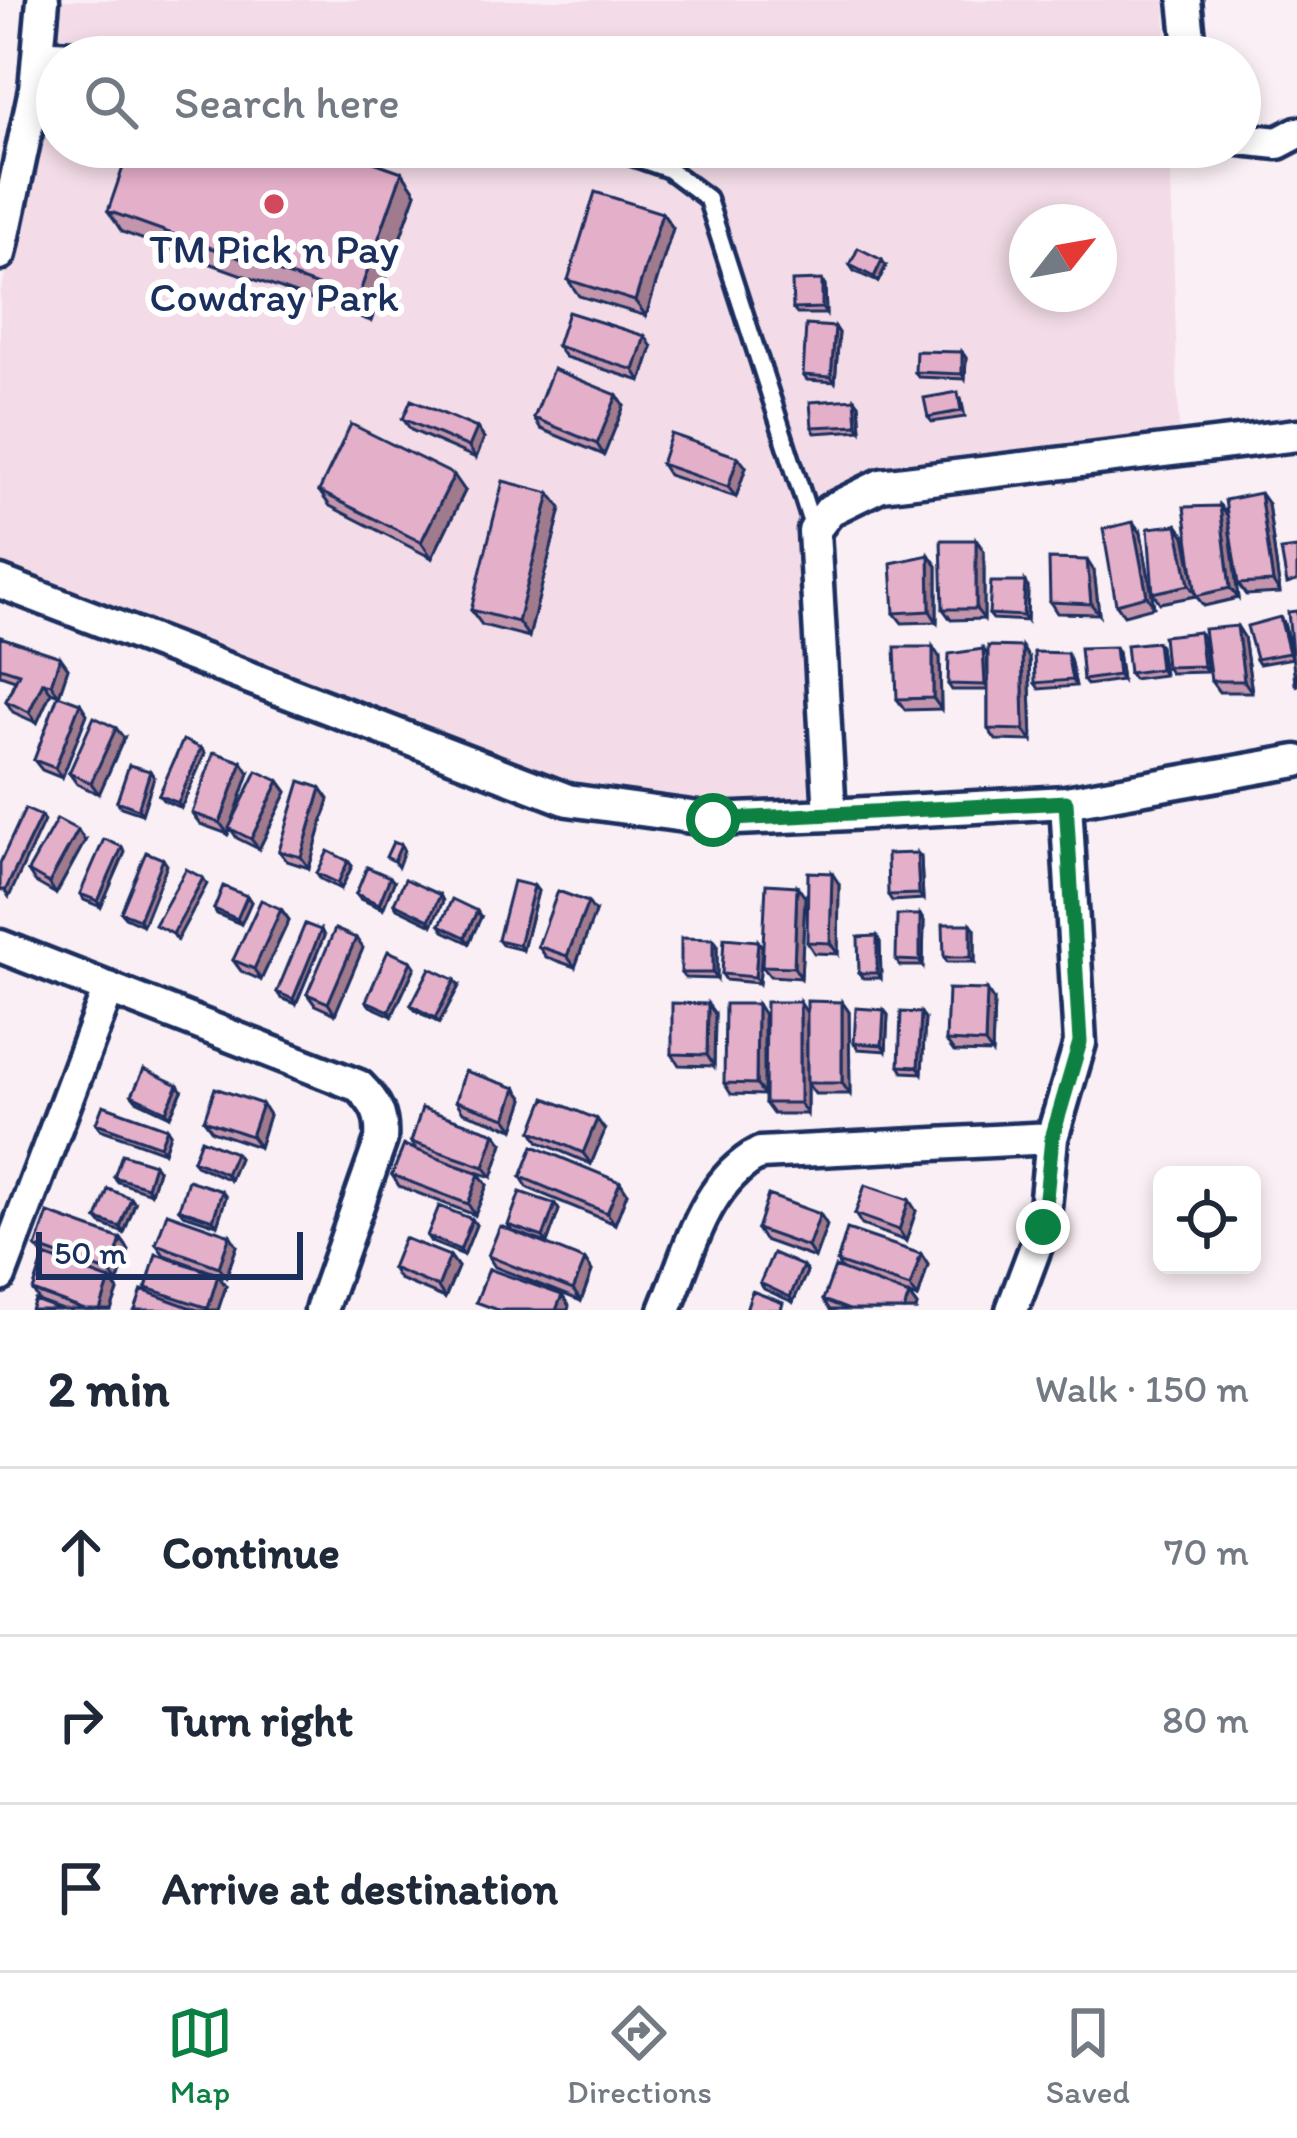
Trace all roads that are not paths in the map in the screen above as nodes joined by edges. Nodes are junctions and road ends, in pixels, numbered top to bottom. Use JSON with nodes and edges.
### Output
{"nodes":[{"id":1,"x":43,"y":0,"type":"edge"},
{"id":2,"x":1185,"y":0,"type":"edge"},
{"id":3,"x":40,"y":36,"type":"edge"},
{"id":4,"x":1189,"y":36,"type":"edge"},
{"id":5,"x":36,"y":67,"type":"edge"},
{"id":6,"x":1297,"y":133,"type":"edge"},
{"id":7,"x":1261,"y":141,"type":"edge"},
{"id":8,"x":665,"y":168,"type":"edge"},
{"id":9,"x":0,"y":254,"type":"edge"},
{"id":10,"x":1297,"y":435,"type":"edge"},
{"id":11,"x":814,"y":531,"type":"junction"},
{"id":12,"x":0,"y":582,"type":"edge"},
{"id":13,"x":1297,"y":761,"type":"edge"},
{"id":14,"x":1066,"y":802,"type":"junction"},
{"id":15,"x":830,"y":815,"type":"junction"},
{"id":16,"x":0,"y":946,"type":"edge"},
{"id":17,"x":109,"y":988,"type":"junction"},
{"id":18,"x":1052,"y":1138,"type":"junction"},
{"id":19,"x":0,"y":1276,"type":"edge"},
{"id":20,"x":330,"y":1307,"type":"edge"},
{"id":21,"x":665,"y":1310,"type":"edge"},
{"id":22,"x":1012,"y":1310,"type":"edge"}],
"edges":[{"from":1,"to":3,"type":"street"},
{"from":2,"to":4,"type":"street"},
{"from":5,"to":9,"type":"street"},
{"from":6,"to":7,"type":"street"},
{"from":8,"to":11,"type":"lane"},
{"from":10,"to":11,"type":"street"},
{"from":11,"to":15,"type":"street"},
{"from":12,"to":15,"type":"street"},
{"from":13,"to":14,"type":"street"},
{"from":14,"to":15,"type":"street"},
{"from":14,"to":18,"type":"street"},
{"from":16,"to":17,"type":"street"},
{"from":17,"to":19,"type":"street"},
{"from":17,"to":20,"type":"street"},
{"from":18,"to":21,"type":"street"},
{"from":18,"to":22,"type":"street"}]}
